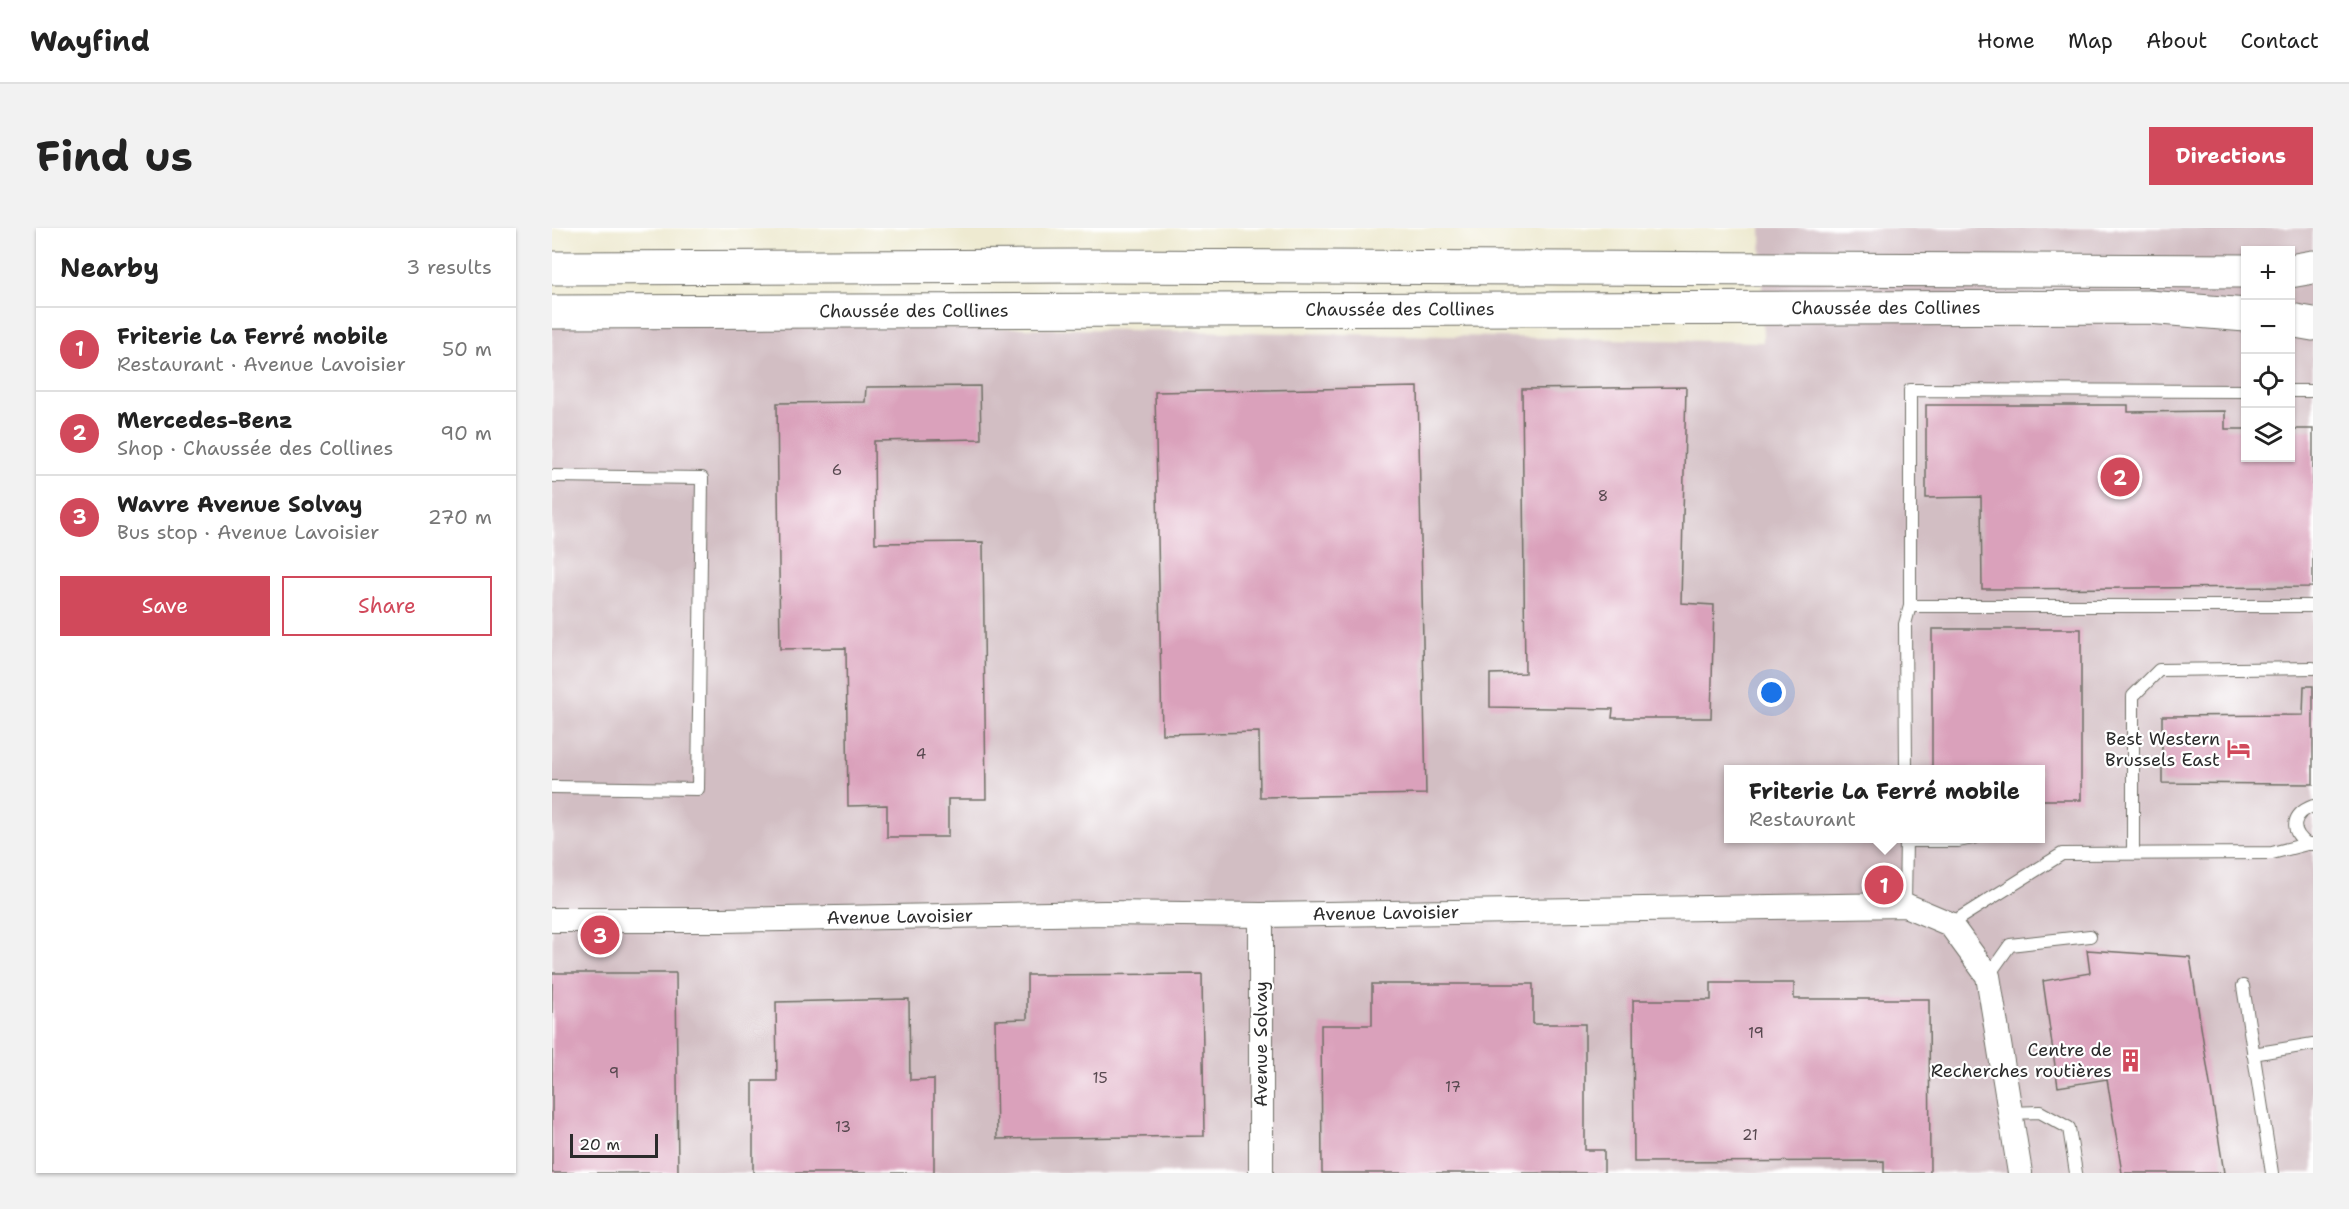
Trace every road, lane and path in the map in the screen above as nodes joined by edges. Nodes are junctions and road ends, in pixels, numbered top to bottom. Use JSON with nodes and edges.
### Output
{"nodes":[{"id":1,"x":2313,"y":267,"type":"edge"},
{"id":2,"x":552,"y":268,"type":"edge"},
{"id":3,"x":2295,"y":270,"type":"edge"},
{"id":4,"x":2241,"y":271,"type":"edge"},
{"id":5,"x":552,"y":312,"type":"edge"},
{"id":6,"x":2241,"y":315,"type":"edge"},
{"id":7,"x":2295,"y":321,"type":"edge"},
{"id":8,"x":2313,"y":324,"type":"edge"},
{"id":9,"x":2241,"y":391,"type":"edge"},
{"id":10,"x":2295,"y":391,"type":"edge"},
{"id":11,"x":2313,"y":391,"type":"edge"},
{"id":12,"x":552,"y":476,"type":"edge"},
{"id":13,"x":1910,"y":606,"type":"junction"},
{"id":14,"x":2313,"y":606,"type":"edge"},
{"id":15,"x":2313,"y":669,"type":"edge"},
{"id":16,"x":1906,"y":765,"type":"edge"},
{"id":17,"x":552,"y":787,"type":"edge"},
{"id":18,"x":2313,"y":806,"type":"edge"},
{"id":19,"x":1906,"y":843,"type":"edge"},
{"id":20,"x":2310,"y":844,"type":"edge"},
{"id":21,"x":2133,"y":852,"type":"junction"},
{"id":22,"x":1905,"y":904,"type":"junction"},
{"id":23,"x":1261,"y":915,"type":"junction"},
{"id":24,"x":552,"y":920,"type":"edge"},
{"id":25,"x":1950,"y":924,"type":"junction"},
{"id":26,"x":2090,"y":936,"type":"dead end"},
{"id":27,"x":1989,"y":976,"type":"junction"},
{"id":28,"x":2243,"y":986,"type":"dead end"},
{"id":29,"x":2313,"y":1044,"type":"edge"},
{"id":30,"x":2253,"y":1053,"type":"junction"},
{"id":31,"x":2010,"y":1113,"type":"junction"},
{"id":32,"x":1261,"y":1173,"type":"edge"},
{"id":33,"x":2020,"y":1173,"type":"edge"},
{"id":34,"x":2076,"y":1173,"type":"edge"},
{"id":35,"x":2271,"y":1173,"type":"edge"}],
"edges":[{"from":1,"to":3,"type":"main road"},
{"from":2,"to":4,"type":"main road"},
{"from":5,"to":6,"type":"main road","name":"Chaussée des Collines"},
{"from":7,"to":8,"type":"main road"},
{"from":9,"to":13,"type":"lane"},
{"from":10,"to":11,"type":"lane"},
{"from":12,"to":17,"type":"lane"},
{"from":13,"to":14,"type":"lane"},
{"from":13,"to":16,"type":"lane"},
{"from":15,"to":21,"type":"lane"},
{"from":18,"to":20,"type":"lane"},
{"from":19,"to":22,"type":"lane"},
{"from":20,"to":21,"type":"lane"},
{"from":21,"to":25,"type":"lane"},
{"from":22,"to":23,"type":"street","name":"Avenue Lavoisier"},
{"from":22,"to":25,"type":"street","name":"Avenue Lavoisier"},
{"from":23,"to":24,"type":"street","name":"Avenue Lavoisier"},
{"from":23,"to":32,"type":"street","name":"Avenue Solvay"},
{"from":25,"to":27,"type":"street","name":"Avenue Lavoisier"},
{"from":26,"to":27,"type":"lane"},
{"from":27,"to":31,"type":"street","name":"Avenue Lavoisier"},
{"from":28,"to":30,"type":"lane"},
{"from":29,"to":30,"type":"lane"},
{"from":30,"to":35,"type":"lane"},
{"from":31,"to":33,"type":"street","name":"Avenue Lavoisier"},
{"from":31,"to":34,"type":"lane"}]}
